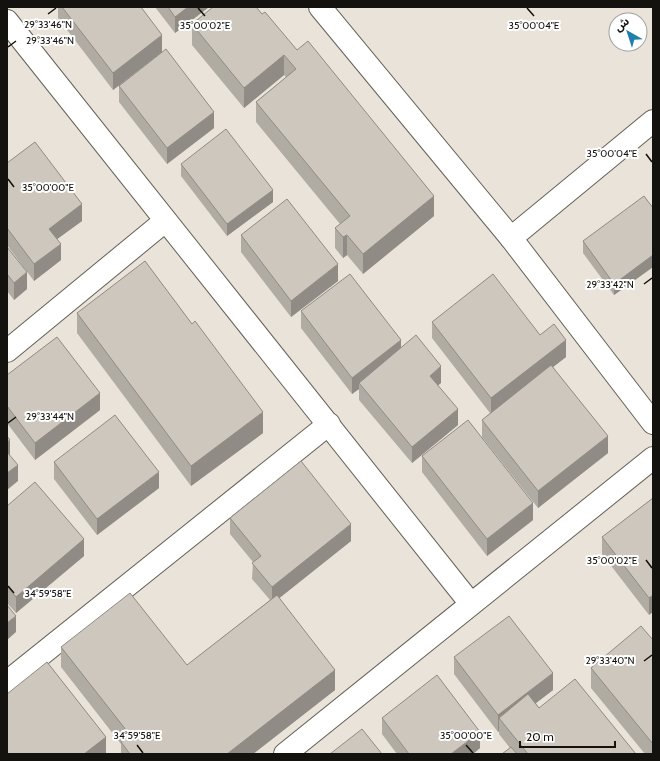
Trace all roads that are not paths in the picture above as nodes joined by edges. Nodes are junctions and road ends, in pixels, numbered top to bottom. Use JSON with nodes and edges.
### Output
{"nodes":[{"id":1,"x":320,"y":7,"type":"edge"},
{"id":2,"x":7,"y":20,"type":"edge"},
{"id":3,"x":653,"y":120,"type":"edge"},
{"id":4,"x":165,"y":221,"type":"junction"},
{"id":5,"x":511,"y":238,"type":"junction"},
{"id":6,"x":7,"y":351,"type":"edge"},
{"id":7,"x":653,"y":423,"type":"edge"},
{"id":8,"x":329,"y":424,"type":"junction"},
{"id":9,"x":653,"y":458,"type":"edge"},
{"id":10,"x":471,"y":604,"type":"junction"},
{"id":11,"x":7,"y":682,"type":"edge"},
{"id":12,"x":286,"y":754,"type":"edge"}],
"edges":[{"from":1,"to":5,"type":"street"},
{"from":2,"to":4,"type":"street"},
{"from":3,"to":5,"type":"street"},
{"from":4,"to":6,"type":"street"},
{"from":4,"to":8,"type":"street"},
{"from":5,"to":7,"type":"street"},
{"from":8,"to":10,"type":"street"},
{"from":8,"to":11,"type":"street"},
{"from":9,"to":10,"type":"street"},
{"from":10,"to":12,"type":"street"}]}
